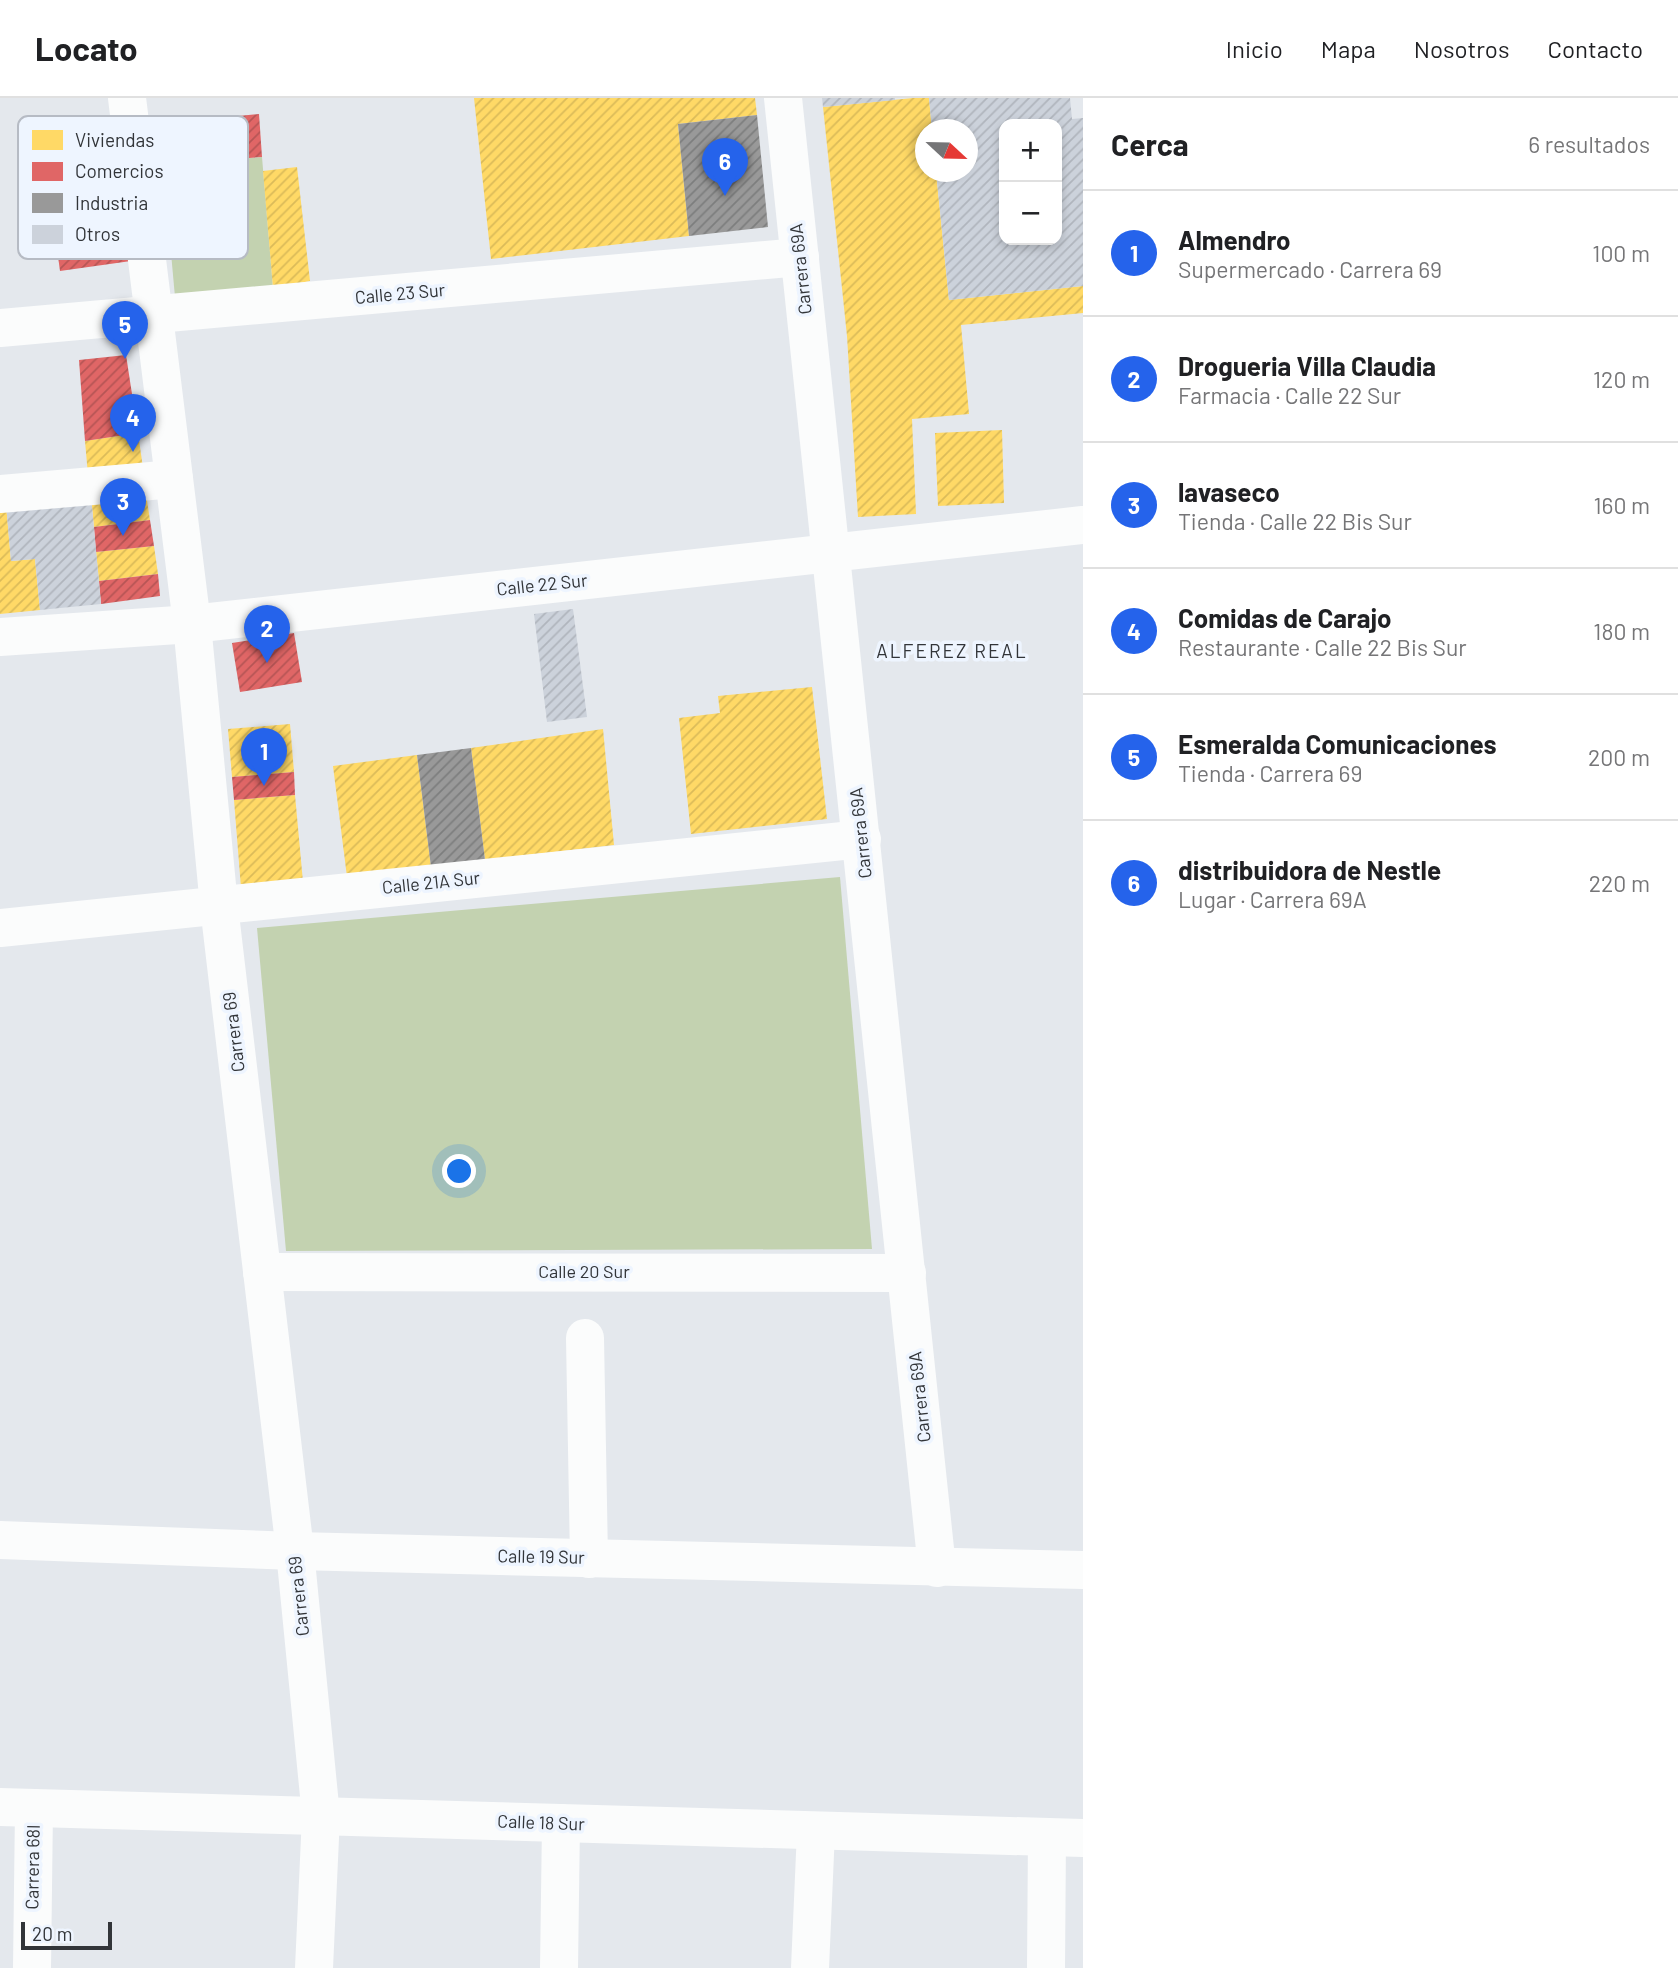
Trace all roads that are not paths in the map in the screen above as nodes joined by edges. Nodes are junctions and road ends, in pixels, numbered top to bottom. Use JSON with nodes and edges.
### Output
{"nodes":[{"id":1,"x":127,"y":98,"type":"edge"},
{"id":2,"x":783,"y":98,"type":"edge"},
{"id":3,"x":129,"y":116,"type":"edge"},
{"id":4,"x":800,"y":257,"type":"junction"},
{"id":5,"x":145,"y":259,"type":"edge"},
{"id":6,"x":152,"y":317,"type":"junction"},
{"id":7,"x":0,"y":328,"type":"edge"},
{"id":8,"x":174,"y":479,"type":"junction"},
{"id":9,"x":0,"y":494,"type":"edge"},
{"id":10,"x":1083,"y":525,"type":"edge"},
{"id":11,"x":831,"y":553,"type":"junction"},
{"id":12,"x":191,"y":624,"type":"junction"},
{"id":13,"x":0,"y":637,"type":"edge"},
{"id":14,"x":862,"y":839,"type":"junction"},
{"id":15,"x":219,"y":905,"type":"junction"},
{"id":16,"x":0,"y":928,"type":"edge"},
{"id":17,"x":262,"y":1272,"type":"junction"},
{"id":18,"x":907,"y":1273,"type":"junction"},
{"id":19,"x":585,"y":1338,"type":"dead end"},
{"id":20,"x":0,"y":1541,"type":"edge"},
{"id":21,"x":295,"y":1551,"type":"junction"},
{"id":22,"x":589,"y":1559,"type":"junction"},
{"id":23,"x":937,"y":1567,"type":"junction"},
{"id":24,"x":1083,"y":1570,"type":"edge"},
{"id":25,"x":17,"y":1807,"type":"edge"},
{"id":26,"x":321,"y":1816,"type":"junction"},
{"id":27,"x":561,"y":1823,"type":"junction"},
{"id":28,"x":816,"y":1831,"type":"junction"},
{"id":29,"x":1065,"y":1838,"type":"edge"},
{"id":30,"x":32,"y":1968,"type":"edge"},
{"id":31,"x":314,"y":1968,"type":"edge"},
{"id":32,"x":559,"y":1968,"type":"edge"},
{"id":33,"x":810,"y":1968,"type":"edge"},
{"id":34,"x":1046,"y":1968,"type":"edge"}],
"edges":[{"from":1,"to":3,"type":"street","name":"Carrera 69"},
{"from":2,"to":4,"type":"street","name":"Carrera 69A"},
{"from":4,"to":6,"type":"street","name":"Calle 23 Sur"},
{"from":4,"to":11,"type":"street","name":"Carrera 69A"},
{"from":5,"to":6,"type":"street","name":"Carrera 69"},
{"from":6,"to":7,"type":"street","name":"Calle 23 Sur"},
{"from":6,"to":8,"type":"street","name":"Carrera 69"},
{"from":8,"to":9,"type":"street"},
{"from":8,"to":12,"type":"street","name":"Carrera 69"},
{"from":10,"to":11,"type":"street","name":"Calle 22 Sur"},
{"from":11,"to":12,"type":"street","name":"Calle 22 Sur"},
{"from":11,"to":14,"type":"street","name":"Carrera 69A"},
{"from":12,"to":13,"type":"street","name":"Calle 22 Sur"},
{"from":12,"to":15,"type":"street","name":"Carrera 69"},
{"from":14,"to":15,"type":"street","name":"Calle 21A Sur"},
{"from":14,"to":18,"type":"street","name":"Carrera 69A"},
{"from":15,"to":16,"type":"street","name":"Calle 21A Sur"},
{"from":15,"to":17,"type":"street","name":"Carrera 69"},
{"from":17,"to":18,"type":"street","name":"Calle 20 Sur"},
{"from":17,"to":21,"type":"street","name":"Carrera 69"},
{"from":18,"to":23,"type":"street","name":"Carrera 69A"},
{"from":19,"to":22,"type":"street"},
{"from":20,"to":21,"type":"street","name":"Calle 19 Sur"},
{"from":21,"to":22,"type":"street","name":"Calle 19 Sur"},
{"from":21,"to":26,"type":"street","name":"Carrera 69"},
{"from":22,"to":23,"type":"street","name":"Calle 19 Sur"},
{"from":23,"to":24,"type":"street","name":"Calle 19 Sur"},
{"from":25,"to":26,"type":"street","name":"Calle 18 Sur"},
{"from":25,"to":30,"type":"street","name":"Carrera 68I"},
{"from":26,"to":27,"type":"street","name":"Calle 18 Sur"},
{"from":26,"to":31,"type":"street","name":"Carrera 69"},
{"from":27,"to":28,"type":"street","name":"Calle 18 Sur"},
{"from":27,"to":32,"type":"street"},
{"from":28,"to":29,"type":"street","name":"Calle 18 Sur"},
{"from":28,"to":33,"type":"street"},
{"from":29,"to":34,"type":"street"}]}
